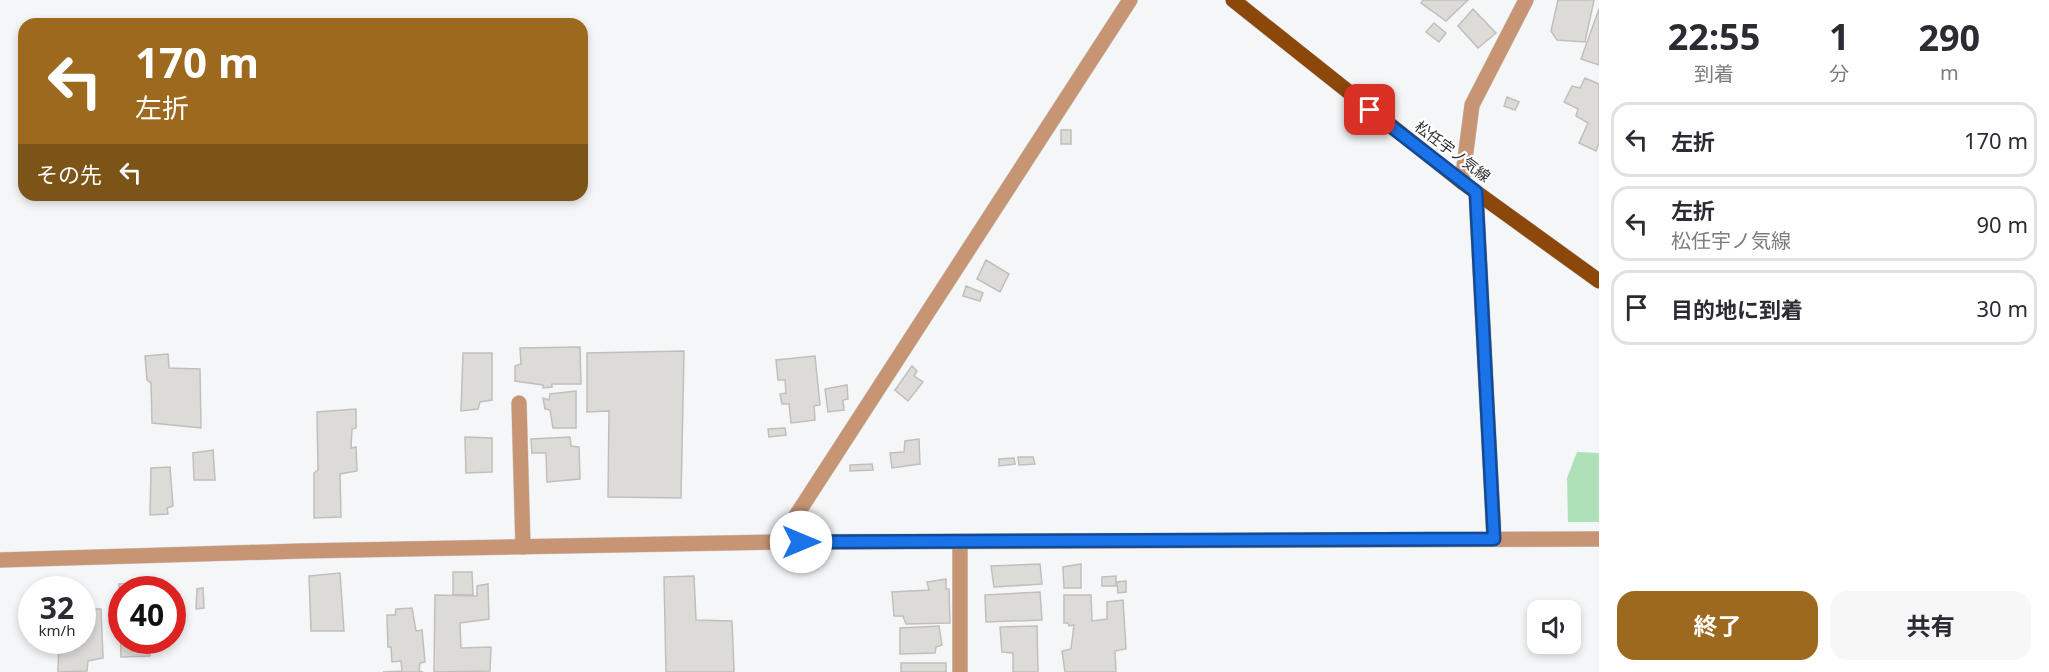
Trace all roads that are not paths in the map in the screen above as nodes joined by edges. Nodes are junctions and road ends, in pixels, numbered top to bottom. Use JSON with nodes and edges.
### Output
{"nodes":[{"id":1,"x":1130,"y":0,"type":"edge"},
{"id":2,"x":1233,"y":0,"type":"edge"},
{"id":3,"x":1526,"y":0,"type":"edge"},
{"id":4,"x":1462,"y":182,"type":"junction"},
{"id":5,"x":1476,"y":192,"type":"junction"},
{"id":6,"x":1599,"y":281,"type":"edge"},
{"id":7,"x":519,"y":403,"type":"dead end"},
{"id":8,"x":1494,"y":539,"type":"junction"},
{"id":9,"x":1599,"y":539,"type":"edge"},
{"id":10,"x":779,"y":542,"type":"junction"},
{"id":11,"x":960,"y":542,"type":"junction"},
{"id":12,"x":523,"y":547,"type":"junction"},
{"id":13,"x":0,"y":560,"type":"edge"},
{"id":14,"x":960,"y":672,"type":"edge"}],
"edges":[{"from":1,"to":10,"type":"street"},
{"from":2,"to":4,"type":"main road","name":"松任宇ノ気線"},
{"from":3,"to":4,"type":"street"},
{"from":4,"to":5,"type":"main road","name":"松任宇ノ気線"},
{"from":5,"to":6,"type":"main road","name":"松任宇ノ気線"},
{"from":5,"to":8,"type":"street"},
{"from":7,"to":12,"type":"street"},
{"from":8,"to":9,"type":"street"},
{"from":8,"to":11,"type":"street"},
{"from":10,"to":11,"type":"street"},
{"from":10,"to":12,"type":"street"},
{"from":11,"to":14,"type":"street"},
{"from":12,"to":13,"type":"street"}]}
